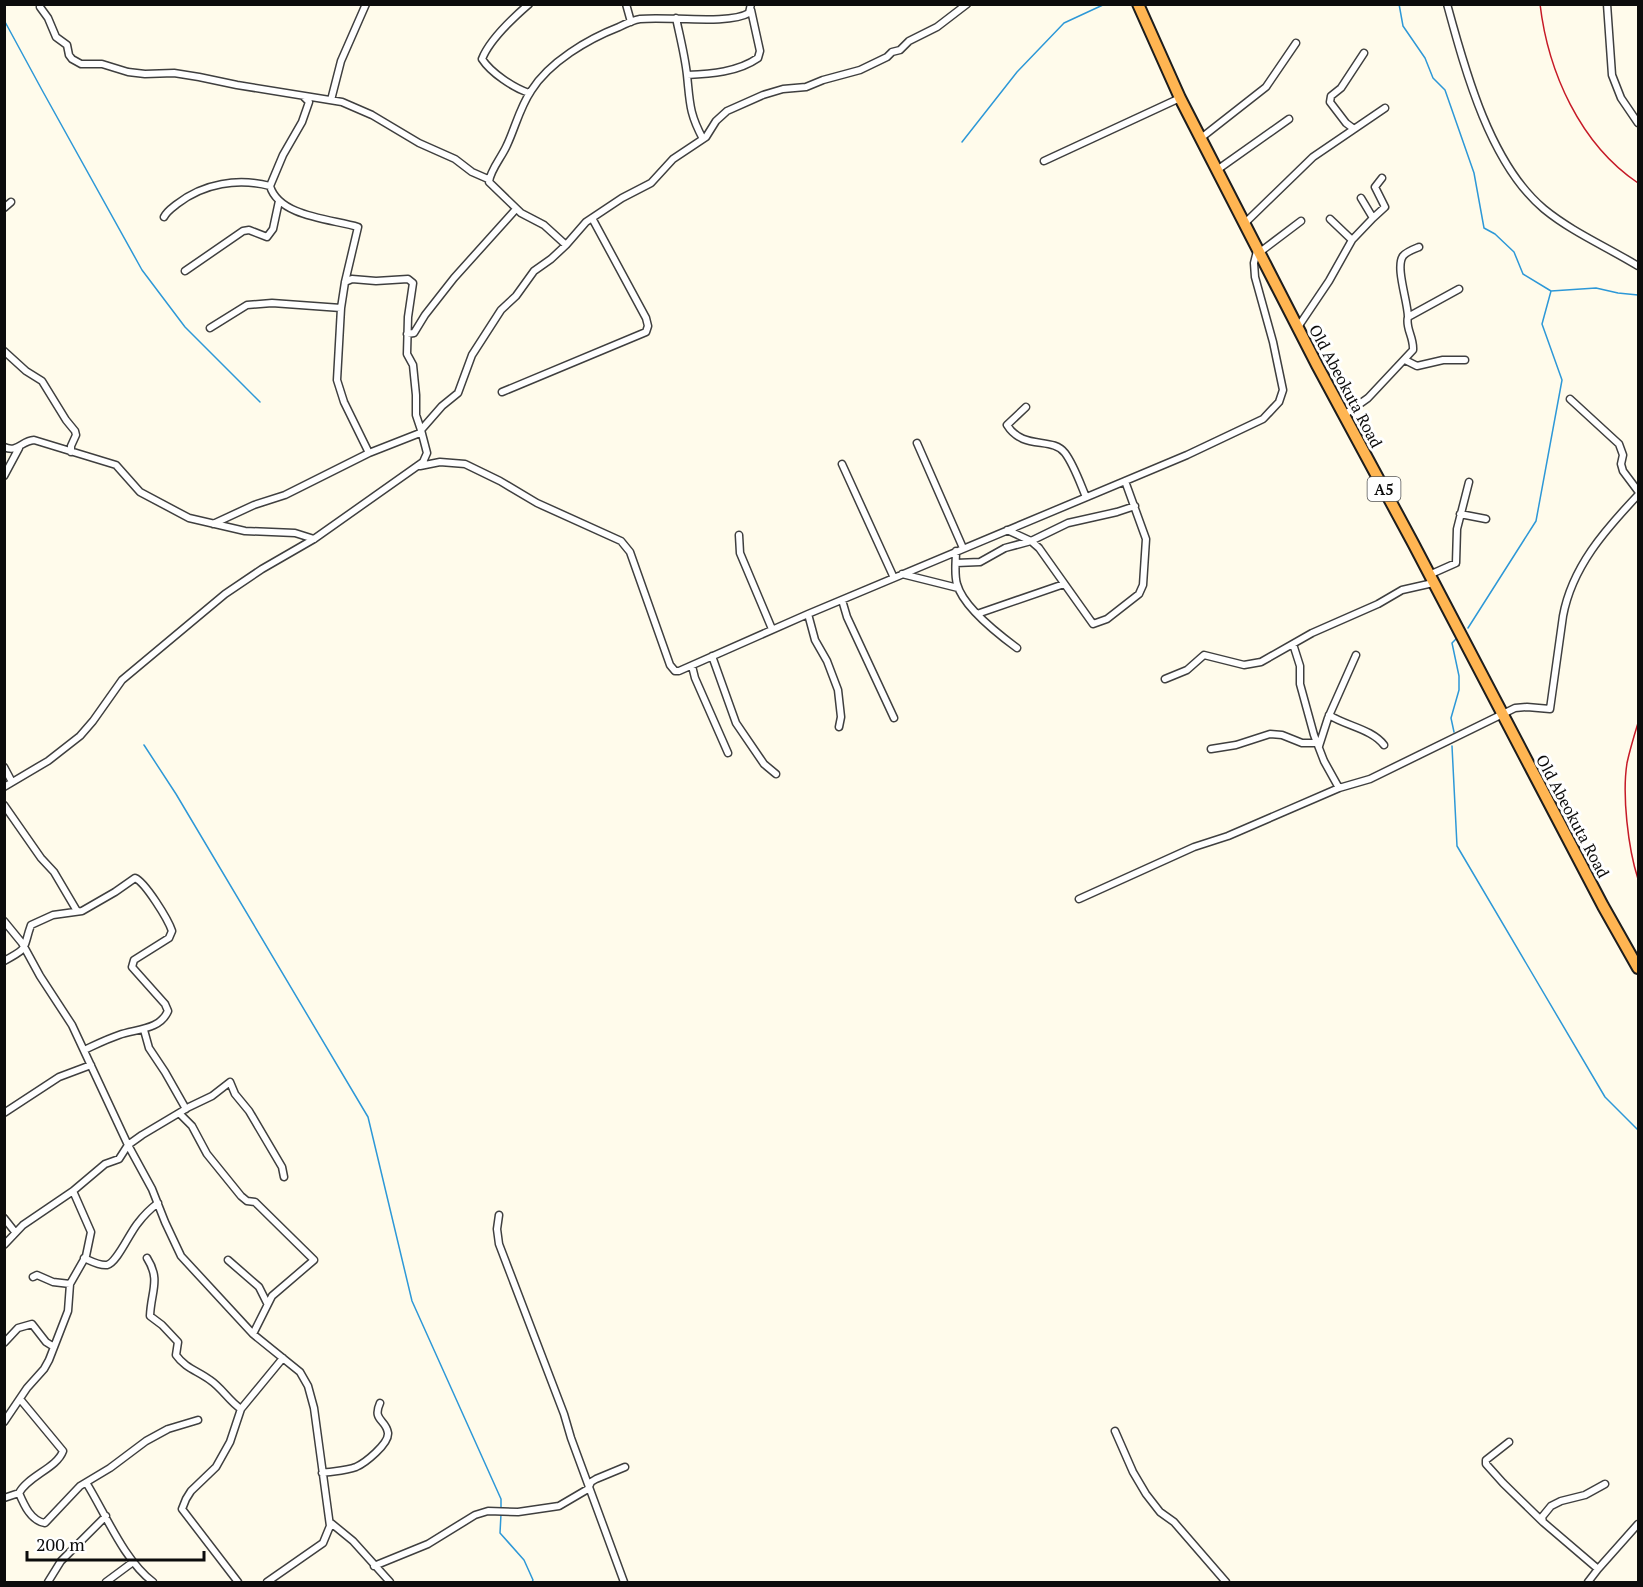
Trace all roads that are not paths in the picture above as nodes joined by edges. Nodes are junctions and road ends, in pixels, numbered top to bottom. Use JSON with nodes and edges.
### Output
{"nodes":[{"id":1,"x":366,"y":4,"type":"edge"},
{"id":2,"x":529,"y":4,"type":"edge"},
{"id":3,"x":626,"y":4,"type":"edge"},
{"id":4,"x":967,"y":4,"type":"edge"},
{"id":5,"x":1138,"y":4,"type":"edge"},
{"id":6,"x":1447,"y":4,"type":"edge"},
{"id":7,"x":1607,"y":4,"type":"edge"},
{"id":8,"x":40,"y":7,"type":"dead end"},
{"id":9,"x":751,"y":7,"type":"edge"},
{"id":10,"x":676,"y":18,"type":"junction"},
{"id":11,"x":632,"y":22,"type":"junction"},
{"id":12,"x":1296,"y":43,"type":"dead end"},
{"id":13,"x":1364,"y":53,"type":"dead end"},
{"id":14,"x":687,"y":75,"type":"junction"},
{"id":15,"x":529,"y":93,"type":"junction"},
{"id":16,"x":304,"y":97,"type":"junction"},
{"id":17,"x":1180,"y":98,"type":"junction"},
{"id":18,"x":331,"y":100,"type":"junction"},
{"id":19,"x":1385,"y":108,"type":"dead end"},
{"id":20,"x":1289,"y":119,"type":"dead end"},
{"id":21,"x":1638,"y":123,"type":"edge"},
{"id":22,"x":1354,"y":129,"type":"junction"},
{"id":23,"x":1201,"y":138,"type":"junction"},
{"id":24,"x":703,"y":140,"type":"junction"},
{"id":25,"x":1044,"y":161,"type":"dead end"},
{"id":26,"x":1217,"y":170,"type":"junction"},
{"id":27,"x":1382,"y":178,"type":"dead end"},
{"id":28,"x":488,"y":179,"type":"junction"},
{"id":29,"x":270,"y":186,"type":"junction"},
{"id":30,"x":1361,"y":198,"type":"dead end"},
{"id":31,"x":279,"y":201,"type":"junction"},
{"id":32,"x":11,"y":202,"type":"dead end"},
{"id":33,"x":4,"y":208,"type":"edge"},
{"id":34,"x":516,"y":208,"type":"junction"},
{"id":35,"x":164,"y":217,"type":"dead end"},
{"id":36,"x":592,"y":218,"type":"junction"},
{"id":37,"x":1373,"y":218,"type":"junction"},
{"id":38,"x":1330,"y":219,"type":"dead end"},
{"id":39,"x":1301,"y":221,"type":"dead end"},
{"id":40,"x":1245,"y":223,"type":"junction"},
{"id":41,"x":1352,"y":240,"type":"junction"},
{"id":42,"x":566,"y":245,"type":"junction"},
{"id":43,"x":1419,"y":247,"type":"dead end"},
{"id":44,"x":1259,"y":250,"type":"junction"},
{"id":45,"x":1638,"y":266,"type":"edge"},
{"id":46,"x":185,"y":270,"type":"dead end"},
{"id":47,"x":345,"y":282,"type":"junction"},
{"id":48,"x":1459,"y":289,"type":"dead end"},
{"id":49,"x":340,"y":308,"type":"junction"},
{"id":50,"x":1408,"y":317,"type":"junction"},
{"id":51,"x":1298,"y":327,"type":"junction"},
{"id":52,"x":210,"y":328,"type":"dead end"},
{"id":53,"x":407,"y":334,"type":"junction"},
{"id":54,"x":4,"y":351,"type":"edge"},
{"id":55,"x":1405,"y":360,"type":"junction"},
{"id":56,"x":1465,"y":360,"type":"dead end"},
{"id":57,"x":502,"y":392,"type":"dead end"},
{"id":58,"x":1570,"y":399,"type":"dead end"},
{"id":59,"x":1026,"y":407,"type":"dead end"},
{"id":60,"x":1344,"y":415,"type":"junction"},
{"id":61,"x":421,"y":431,"type":"junction"},
{"id":62,"x":917,"y":443,"type":"dead end"},
{"id":63,"x":4,"y":447,"type":"edge"},
{"id":64,"x":19,"y":448,"type":"junction"},
{"id":65,"x":71,"y":452,"type":"junction"},
{"id":66,"x":369,"y":453,"type":"junction"},
{"id":67,"x":842,"y":464,"type":"dead end"},
{"id":68,"x":418,"y":466,"type":"junction"},
{"id":69,"x":4,"y":476,"type":"edge"},
{"id":70,"x":1125,"y":480,"type":"junction"},
{"id":71,"x":1469,"y":482,"type":"dead end"},
{"id":72,"x":1638,"y":493,"type":"edge"},
{"id":73,"x":1086,"y":497,"type":"junction"},
{"id":74,"x":1135,"y":506,"type":"junction"},
{"id":75,"x":1460,"y":514,"type":"junction"},
{"id":76,"x":1486,"y":519,"type":"dead end"},
{"id":77,"x":213,"y":524,"type":"junction"},
{"id":78,"x":1007,"y":530,"type":"junction"},
{"id":79,"x":739,"y":535,"type":"dead end"},
{"id":80,"x":315,"y":539,"type":"junction"},
{"id":81,"x":1031,"y":541,"type":"junction"},
{"id":82,"x":960,"y":550,"type":"junction"},
{"id":83,"x":956,"y":562,"type":"junction"},
{"id":84,"x":902,"y":574,"type":"junction"},
{"id":85,"x":894,"y":578,"type":"junction"},
{"id":86,"x":1431,"y":579,"type":"junction"},
{"id":87,"x":1064,"y":584,"type":"junction"},
{"id":88,"x":958,"y":588,"type":"junction"},
{"id":89,"x":842,"y":600,"type":"junction"},
{"id":90,"x":808,"y":614,"type":"junction"},
{"id":91,"x":977,"y":615,"type":"junction"},
{"id":92,"x":772,"y":629,"type":"junction"},
{"id":93,"x":1293,"y":644,"type":"junction"},
{"id":94,"x":1017,"y":648,"type":"dead end"},
{"id":95,"x":1356,"y":655,"type":"dead end"},
{"id":96,"x":712,"y":656,"type":"junction"},
{"id":97,"x":692,"y":666,"type":"junction"},
{"id":98,"x":1165,"y":679,"type":"dead end"},
{"id":99,"x":1502,"y":714,"type":"junction"},
{"id":100,"x":1329,"y":715,"type":"junction"},
{"id":101,"x":894,"y":718,"type":"dead end"},
{"id":102,"x":839,"y":727,"type":"dead end"},
{"id":103,"x":1318,"y":744,"type":"junction"},
{"id":104,"x":1384,"y":745,"type":"dead end"},
{"id":105,"x":1211,"y":749,"type":"dead end"},
{"id":106,"x":728,"y":753,"type":"dead end"},
{"id":107,"x":4,"y":767,"type":"edge"},
{"id":108,"x":776,"y":774,"type":"dead end"},
{"id":109,"x":12,"y":782,"type":"junction"},
{"id":110,"x":4,"y":787,"type":"edge"},
{"id":111,"x":1339,"y":788,"type":"junction"},
{"id":112,"x":4,"y":805,"type":"edge"},
{"id":113,"x":1079,"y":899,"type":"dead end"},
{"id":114,"x":77,"y":911,"type":"junction"},
{"id":115,"x":4,"y":921,"type":"edge"},
{"id":116,"x":25,"y":948,"type":"junction"},
{"id":117,"x":4,"y":961,"type":"edge"},
{"id":118,"x":1638,"y":968,"type":"edge"},
{"id":119,"x":144,"y":1030,"type":"junction"},
{"id":120,"x":84,"y":1050,"type":"junction"},
{"id":121,"x":91,"y":1065,"type":"junction"},
{"id":122,"x":183,"y":1111,"type":"junction"},
{"id":123,"x":4,"y":1113,"type":"edge"},
{"id":124,"x":128,"y":1145,"type":"junction"},
{"id":125,"x":284,"y":1177,"type":"dead end"},
{"id":126,"x":73,"y":1191,"type":"junction"},
{"id":127,"x":158,"y":1203,"type":"junction"},
{"id":128,"x":499,"y":1215,"type":"dead end"},
{"id":129,"x":4,"y":1218,"type":"edge"},
{"id":130,"x":15,"y":1232,"type":"junction"},
{"id":131,"x":4,"y":1245,"type":"edge"},
{"id":132,"x":84,"y":1258,"type":"junction"},
{"id":133,"x":147,"y":1258,"type":"dead end"},
{"id":134,"x":228,"y":1260,"type":"dead end"},
{"id":135,"x":33,"y":1277,"type":"dead end"},
{"id":136,"x":70,"y":1284,"type":"junction"},
{"id":137,"x":267,"y":1303,"type":"junction"},
{"id":138,"x":253,"y":1334,"type":"junction"},
{"id":139,"x":4,"y":1343,"type":"edge"},
{"id":140,"x":54,"y":1347,"type":"junction"},
{"id":141,"x":283,"y":1358,"type":"junction"},
{"id":142,"x":20,"y":1399,"type":"junction"},
{"id":143,"x":380,"y":1403,"type":"dead end"},
{"id":144,"x":242,"y":1408,"type":"junction"},
{"id":145,"x":5,"y":1419,"type":"edge"},
{"id":146,"x":198,"y":1420,"type":"dead end"},
{"id":147,"x":1115,"y":1431,"type":"dead end"},
{"id":148,"x":1509,"y":1442,"type":"dead end"},
{"id":149,"x":625,"y":1467,"type":"dead end"},
{"id":150,"x":322,"y":1473,"type":"junction"},
{"id":151,"x":87,"y":1484,"type":"junction"},
{"id":152,"x":1605,"y":1484,"type":"dead end"},
{"id":153,"x":589,"y":1486,"type":"junction"},
{"id":154,"x":19,"y":1493,"type":"junction"},
{"id":155,"x":4,"y":1498,"type":"edge"},
{"id":156,"x":106,"y":1516,"type":"junction"},
{"id":157,"x":1543,"y":1522,"type":"junction"},
{"id":158,"x":331,"y":1523,"type":"junction"},
{"id":159,"x":1638,"y":1524,"type":"edge"},
{"id":160,"x":133,"y":1562,"type":"junction"},
{"id":161,"x":374,"y":1566,"type":"junction"},
{"id":162,"x":1598,"y":1569,"type":"junction"},
{"id":163,"x":48,"y":1582,"type":"edge"},
{"id":164,"x":106,"y":1582,"type":"edge"},
{"id":165,"x":153,"y":1582,"type":"edge"},
{"id":166,"x":238,"y":1582,"type":"edge"},
{"id":167,"x":267,"y":1582,"type":"edge"},
{"id":168,"x":390,"y":1582,"type":"edge"},
{"id":169,"x":624,"y":1582,"type":"edge"},
{"id":170,"x":1226,"y":1582,"type":"edge"},
{"id":171,"x":1588,"y":1582,"type":"edge"}],
"edges":[{"from":1,"to":18,"type":"street"},
{"from":2,"to":15,"type":"street"},
{"from":3,"to":11,"type":"street"},
{"from":4,"to":24,"type":"street"},
{"from":5,"to":17,"type":"highway","name":"Old Abeokuta Road","number":"A5"},
{"from":6,"to":45,"type":"street"},
{"from":7,"to":21,"type":"street"},
{"from":8,"to":16,"type":"street"},
{"from":9,"to":10,"type":"street"},
{"from":9,"to":14,"type":"street"},
{"from":10,"to":11,"type":"street"},
{"from":10,"to":14,"type":"street"},
{"from":11,"to":15,"type":"street"},
{"from":12,"to":23,"type":"street"},
{"from":13,"to":22,"type":"street"},
{"from":14,"to":24,"type":"street"},
{"from":15,"to":28,"type":"street"},
{"from":16,"to":18,"type":"street"},
{"from":16,"to":29,"type":"street"},
{"from":17,"to":23,"type":"highway","name":"Old Abeokuta Road","number":"A5"},
{"from":17,"to":25,"type":"street"},
{"from":18,"to":28,"type":"street"},
{"from":19,"to":22,"type":"street"},
{"from":20,"to":26,"type":"street"},
{"from":22,"to":40,"type":"street"},
{"from":23,"to":26,"type":"highway","name":"Old Abeokuta Road","number":"A5"},
{"from":24,"to":36,"type":"street"},
{"from":26,"to":40,"type":"highway","name":"Old Abeokuta Road","number":"A5"},
{"from":27,"to":37,"type":"street"},
{"from":28,"to":34,"type":"street"},
{"from":29,"to":31,"type":"street"},
{"from":29,"to":35,"type":"street"},
{"from":30,"to":37,"type":"street"},
{"from":31,"to":46,"type":"street"},
{"from":31,"to":47,"type":"street"},
{"from":32,"to":33,"type":"street"},
{"from":34,"to":42,"type":"street"},
{"from":34,"to":53,"type":"street"},
{"from":36,"to":42,"type":"street"},
{"from":36,"to":57,"type":"street"},
{"from":37,"to":41,"type":"street"},
{"from":38,"to":41,"type":"street"},
{"from":39,"to":44,"type":"street"},
{"from":40,"to":44,"type":"highway","name":"Old Abeokuta Road","number":"A5"},
{"from":41,"to":51,"type":"street"},
{"from":42,"to":61,"type":"street"},
{"from":43,"to":50,"type":"street"},
{"from":44,"to":51,"type":"highway","name":"Old Abeokuta Road","number":"A5"},
{"from":44,"to":70,"type":"street"},
{"from":47,"to":49,"type":"street"},
{"from":47,"to":53,"type":"street"},
{"from":48,"to":50,"type":"street"},
{"from":49,"to":52,"type":"street"},
{"from":49,"to":66,"type":"street"},
{"from":50,"to":55,"type":"street"},
{"from":51,"to":60,"type":"highway","name":"Old Abeokuta Road","number":"A5"},
{"from":53,"to":61,"type":"street"},
{"from":54,"to":65,"type":"street"},
{"from":55,"to":56,"type":"street"},
{"from":55,"to":60,"type":"street"},
{"from":58,"to":72,"type":"street"},
{"from":59,"to":73,"type":"street"},
{"from":60,"to":86,"type":"highway","name":"Old Abeokuta Road","number":"A5"},
{"from":61,"to":66,"type":"street"},
{"from":61,"to":68,"type":"street"},
{"from":62,"to":82,"type":"street"},
{"from":63,"to":64,"type":"street"},
{"from":64,"to":65,"type":"street"},
{"from":64,"to":69,"type":"street"},
{"from":65,"to":77,"type":"street"},
{"from":66,"to":77,"type":"street"},
{"from":67,"to":85,"type":"street"},
{"from":68,"to":80,"type":"street"},
{"from":68,"to":97,"type":"street"},
{"from":70,"to":73,"type":"street"},
{"from":70,"to":74,"type":"street"},
{"from":71,"to":75,"type":"street"},
{"from":72,"to":99,"type":"street"},
{"from":73,"to":78,"type":"street"},
{"from":74,"to":81,"type":"street"},
{"from":74,"to":87,"type":"street"},
{"from":75,"to":76,"type":"street"},
{"from":75,"to":86,"type":"street"},
{"from":77,"to":80,"type":"street"},
{"from":78,"to":81,"type":"street"},
{"from":78,"to":82,"type":"street"},
{"from":79,"to":92,"type":"street"},
{"from":80,"to":109,"type":"street"},
{"from":81,"to":83,"type":"street"},
{"from":81,"to":87,"type":"street"},
{"from":82,"to":83,"type":"street"},
{"from":82,"to":84,"type":"street"},
{"from":83,"to":88,"type":"street"},
{"from":84,"to":85,"type":"street"},
{"from":84,"to":88,"type":"street"},
{"from":85,"to":89,"type":"street"},
{"from":86,"to":93,"type":"street"},
{"from":86,"to":99,"type":"highway","name":"Old Abeokuta Road","number":"A5"},
{"from":87,"to":91,"type":"street"},
{"from":88,"to":91,"type":"street"},
{"from":89,"to":90,"type":"street"},
{"from":89,"to":101,"type":"street"},
{"from":90,"to":92,"type":"street"},
{"from":90,"to":102,"type":"street"},
{"from":91,"to":94,"type":"street"},
{"from":92,"to":96,"type":"street"},
{"from":93,"to":98,"type":"street"},
{"from":93,"to":103,"type":"street"},
{"from":95,"to":100,"type":"street"},
{"from":96,"to":97,"type":"street"},
{"from":96,"to":108,"type":"street"},
{"from":97,"to":106,"type":"street"},
{"from":99,"to":111,"type":"street"},
{"from":99,"to":118,"type":"highway","name":"Old Abeokuta Road","number":"A5"},
{"from":100,"to":103,"type":"street"},
{"from":100,"to":104,"type":"street"},
{"from":103,"to":105,"type":"street"},
{"from":103,"to":111,"type":"street"},
{"from":107,"to":109,"type":"street"},
{"from":109,"to":110,"type":"street"},
{"from":111,"to":113,"type":"street"},
{"from":112,"to":114,"type":"street"},
{"from":114,"to":116,"type":"street"},
{"from":114,"to":119,"type":"street"},
{"from":115,"to":116,"type":"street"},
{"from":116,"to":117,"type":"street"},
{"from":116,"to":120,"type":"street"},
{"from":119,"to":120,"type":"street"},
{"from":119,"to":122,"type":"street"},
{"from":120,"to":121,"type":"street"},
{"from":121,"to":123,"type":"street"},
{"from":121,"to":124,"type":"street"},
{"from":122,"to":124,"type":"street"},
{"from":122,"to":125,"type":"street"},
{"from":122,"to":137,"type":"street"},
{"from":124,"to":126,"type":"street"},
{"from":124,"to":127,"type":"street"},
{"from":126,"to":130,"type":"street"},
{"from":126,"to":132,"type":"street"},
{"from":127,"to":132,"type":"street"},
{"from":127,"to":138,"type":"street"},
{"from":128,"to":153,"type":"street"},
{"from":129,"to":130,"type":"street"},
{"from":130,"to":131,"type":"street"},
{"from":132,"to":136,"type":"street"},
{"from":133,"to":144,"type":"street"},
{"from":134,"to":137,"type":"street"},
{"from":135,"to":136,"type":"street"},
{"from":136,"to":140,"type":"street"},
{"from":137,"to":138,"type":"street"},
{"from":138,"to":141,"type":"street"},
{"from":139,"to":140,"type":"street"},
{"from":140,"to":142,"type":"street"},
{"from":141,"to":144,"type":"street"},
{"from":141,"to":150,"type":"street"},
{"from":142,"to":145,"type":"street"},
{"from":142,"to":154,"type":"street"},
{"from":143,"to":150,"type":"street"},
{"from":144,"to":166,"type":"street"},
{"from":146,"to":151,"type":"street"},
{"from":147,"to":170,"type":"street"},
{"from":148,"to":157,"type":"street"},
{"from":149,"to":153,"type":"street"},
{"from":150,"to":158,"type":"street"},
{"from":151,"to":154,"type":"street"},
{"from":151,"to":156,"type":"street"},
{"from":152,"to":157,"type":"street"},
{"from":153,"to":161,"type":"street"},
{"from":153,"to":169,"type":"street"},
{"from":154,"to":155,"type":"street"},
{"from":156,"to":160,"type":"street"},
{"from":156,"to":163,"type":"street"},
{"from":157,"to":162,"type":"street"},
{"from":158,"to":161,"type":"street"},
{"from":158,"to":167,"type":"street"},
{"from":159,"to":162,"type":"street"},
{"from":160,"to":164,"type":"street"},
{"from":160,"to":165,"type":"street"},
{"from":161,"to":168,"type":"street"},
{"from":162,"to":171,"type":"street"}]}
